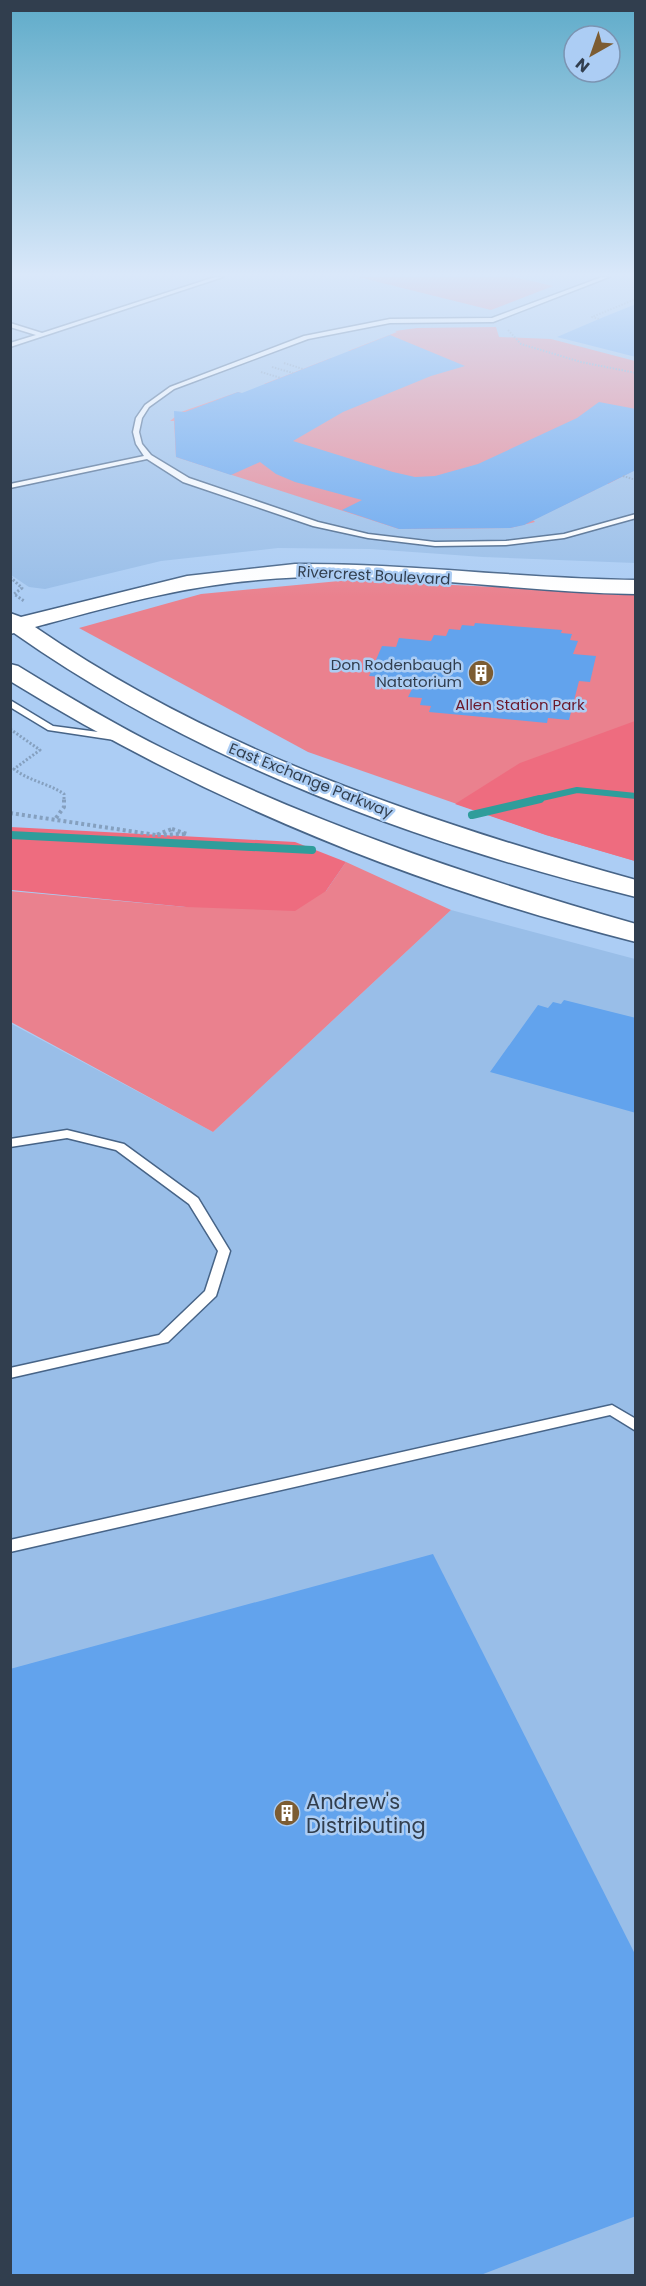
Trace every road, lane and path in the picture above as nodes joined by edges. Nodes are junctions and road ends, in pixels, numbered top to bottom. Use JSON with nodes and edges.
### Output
{"nodes":[{"id":1,"x":183,"y":384,"type":"edge"},
{"id":2,"x":148,"y":457,"type":"junction"},
{"id":3,"x":623,"y":476,"type":"dead end"},
{"id":4,"x":636,"y":480,"type":"edge"},
{"id":5,"x":10,"y":486,"type":"edge"},
{"id":6,"x":636,"y":516,"type":"edge"},
{"id":7,"x":399,"y":566,"type":"junction"},
{"id":8,"x":636,"y":571,"type":"edge"},
{"id":9,"x":10,"y":578,"type":"edge"},
{"id":10,"x":636,"y":587,"type":"edge"},
{"id":11,"x":14,"y":616,"type":"edge"},
{"id":12,"x":10,"y":671,"type":"edge"},
{"id":13,"x":10,"y":703,"type":"edge"},
{"id":14,"x":10,"y":729,"type":"edge"},
{"id":15,"x":123,"y":738,"type":"junction"},
{"id":16,"x":10,"y":813,"type":"edge"},
{"id":17,"x":56,"y":818,"type":"junction"},
{"id":18,"x":156,"y":835,"type":"junction"},
{"id":19,"x":590,"y":876,"type":"junction"},
{"id":20,"x":636,"y":889,"type":"edge"},
{"id":21,"x":557,"y":911,"type":"junction"},
{"id":22,"x":636,"y":933,"type":"edge"},
{"id":23,"x":10,"y":1143,"type":"edge"},
{"id":24,"x":10,"y":1373,"type":"edge"},
{"id":25,"x":636,"y":1426,"type":"edge"},
{"id":26,"x":10,"y":1546,"type":"edge"}],
"edges":[{"from":1,"to":2,"type":"lane"},
{"from":2,"to":5,"type":"lane"},
{"from":2,"to":6,"type":"lane"},
{"from":3,"to":4,"type":"path"},
{"from":7,"to":8,"type":"main road","name":"Rivercrest Boulevard"},
{"from":7,"to":10,"type":"main road","name":"Rivercrest Boulevard"},
{"from":7,"to":11,"type":"main road","name":"Rivercrest Boulevard"},
{"from":9,"to":11,"type":"path"},
{"from":11,"to":19,"type":"main road","name":"East Exchange Parkway"},
{"from":12,"to":15,"type":"main road"},
{"from":13,"to":15,"type":"lane"},
{"from":14,"to":17,"type":"path"},
{"from":15,"to":21,"type":"main road"},
{"from":16,"to":17,"type":"path"},
{"from":17,"to":18,"type":"path"},
{"from":18,"to":18,"type":"path"},
{"from":19,"to":20,"type":"main road","name":"East Exchange Parkway"},
{"from":19,"to":21,"type":"main road"},
{"from":21,"to":22,"type":"main road"},
{"from":23,"to":24,"type":"lane"},
{"from":25,"to":26,"type":"lane"}]}
